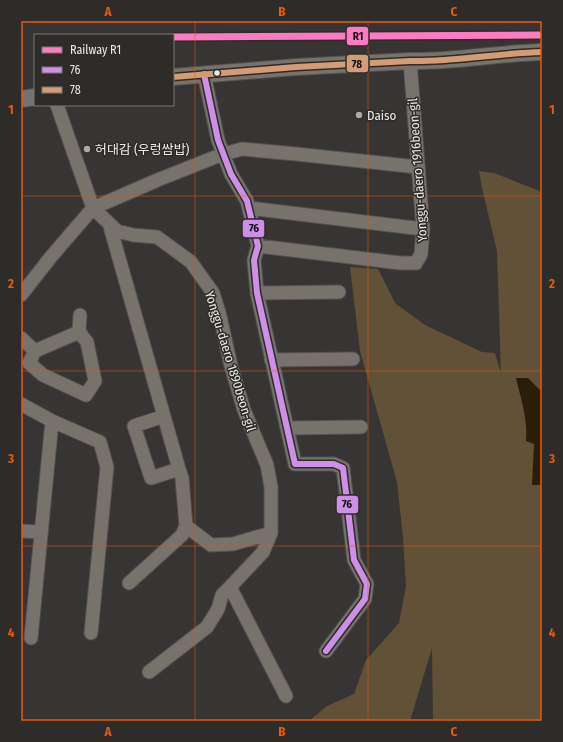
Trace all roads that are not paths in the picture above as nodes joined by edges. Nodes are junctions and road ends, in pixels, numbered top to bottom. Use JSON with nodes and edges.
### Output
{"nodes":[{"id":1,"x":542,"y":52,"type":"edge"},
{"id":2,"x":410,"y":61,"type":"junction"},
{"id":3,"x":204,"y":74,"type":"junction"},
{"id":4,"x":174,"y":77,"type":"edge"},
{"id":5,"x":34,"y":97,"type":"edge"},
{"id":6,"x":21,"y":99,"type":"edge"},
{"id":7,"x":57,"y":106,"type":"edge"},
{"id":8,"x":223,"y":154,"type":"junction"},
{"id":9,"x":418,"y":167,"type":"junction"},
{"id":10,"x":93,"y":208,"type":"junction"},
{"id":11,"x":249,"y":208,"type":"junction"},
{"id":12,"x":109,"y":223,"type":"junction"},
{"id":13,"x":423,"y":229,"type":"junction"},
{"id":14,"x":258,"y":246,"type":"junction"},
{"id":15,"x":339,"y":292,"type":"dead end"},
{"id":16,"x":257,"y":293,"type":"junction"},
{"id":17,"x":21,"y":294,"type":"edge"},
{"id":18,"x":80,"y":315,"type":"dead end"},
{"id":19,"x":78,"y":332,"type":"junction"},
{"id":20,"x":21,"y":338,"type":"edge"},
{"id":21,"x":35,"y":351,"type":"junction"},
{"id":22,"x":354,"y":359,"type":"dead end"},
{"id":23,"x":271,"y":360,"type":"junction"},
{"id":24,"x":21,"y":404,"type":"edge"},
{"id":25,"x":164,"y":416,"type":"junction"},
{"id":26,"x":52,"y":421,"type":"junction"},
{"id":27,"x":361,"y":427,"type":"dead end"},
{"id":28,"x":287,"y":428,"type":"junction"},
{"id":29,"x":180,"y":469,"type":"junction"},
{"id":30,"x":186,"y":526,"type":"junction"},
{"id":31,"x":21,"y":531,"type":"edge"},
{"id":32,"x":41,"y":532,"type":"junction"},
{"id":33,"x":271,"y":533,"type":"junction"},
{"id":34,"x":129,"y":583,"type":"dead end"},
{"id":35,"x":230,"y":587,"type":"junction"},
{"id":36,"x":91,"y":633,"type":"dead end"},
{"id":37,"x":31,"y":638,"type":"dead end"},
{"id":38,"x":326,"y":651,"type":"dead end"},
{"id":39,"x":149,"y":672,"type":"dead end"},
{"id":40,"x":286,"y":696,"type":"dead end"}],
"edges":[{"from":1,"to":2,"type":"main road"},
{"from":2,"to":3,"type":"main road"},
{"from":2,"to":9,"type":"street","name":"Yonggu-daero 1916beon-gil"},
{"from":3,"to":4,"type":"main road"},
{"from":3,"to":8,"type":"street"},
{"from":5,"to":6,"type":"main road"},
{"from":7,"to":10,"type":"street","name":"Yonggu-daero 1890beon-gil"},
{"from":8,"to":9,"type":"street"},
{"from":8,"to":10,"type":"street"},
{"from":8,"to":11,"type":"street"},
{"from":9,"to":13,"type":"street","name":"Yonggu-daero 1916beon-gil"},
{"from":10,"to":12,"type":"street","name":"Yonggu-daero 1890beon-gil"},
{"from":10,"to":17,"type":"street"},
{"from":11,"to":13,"type":"street"},
{"from":11,"to":14,"type":"street"},
{"from":12,"to":25,"type":"street"},
{"from":12,"to":33,"type":"street","name":"Yonggu-daero 1890beon-gil"},
{"from":13,"to":14,"type":"street","name":"Yonggu-daero 1916beon-gil"},
{"from":14,"to":16,"type":"street"},
{"from":15,"to":16,"type":"street"},
{"from":16,"to":23,"type":"street"},
{"from":18,"to":19,"type":"street"},
{"from":19,"to":21,"type":"street"},
{"from":19,"to":21,"type":"street"},
{"from":20,"to":21,"type":"street"},
{"from":22,"to":23,"type":"street"},
{"from":23,"to":28,"type":"street"},
{"from":24,"to":26,"type":"street"},
{"from":25,"to":29,"type":"street"},
{"from":25,"to":29,"type":"street"},
{"from":26,"to":32,"type":"street"},
{"from":26,"to":36,"type":"street"},
{"from":27,"to":28,"type":"street"},
{"from":28,"to":38,"type":"street"},
{"from":29,"to":30,"type":"street"},
{"from":30,"to":33,"type":"street"},
{"from":30,"to":34,"type":"street"},
{"from":31,"to":32,"type":"street"},
{"from":32,"to":37,"type":"street"},
{"from":33,"to":35,"type":"street","name":"Yonggu-daero 1890beon-gil"},
{"from":35,"to":39,"type":"street","name":"Yonggu-daero 1890beon-gil"},
{"from":35,"to":40,"type":"street"}]}
